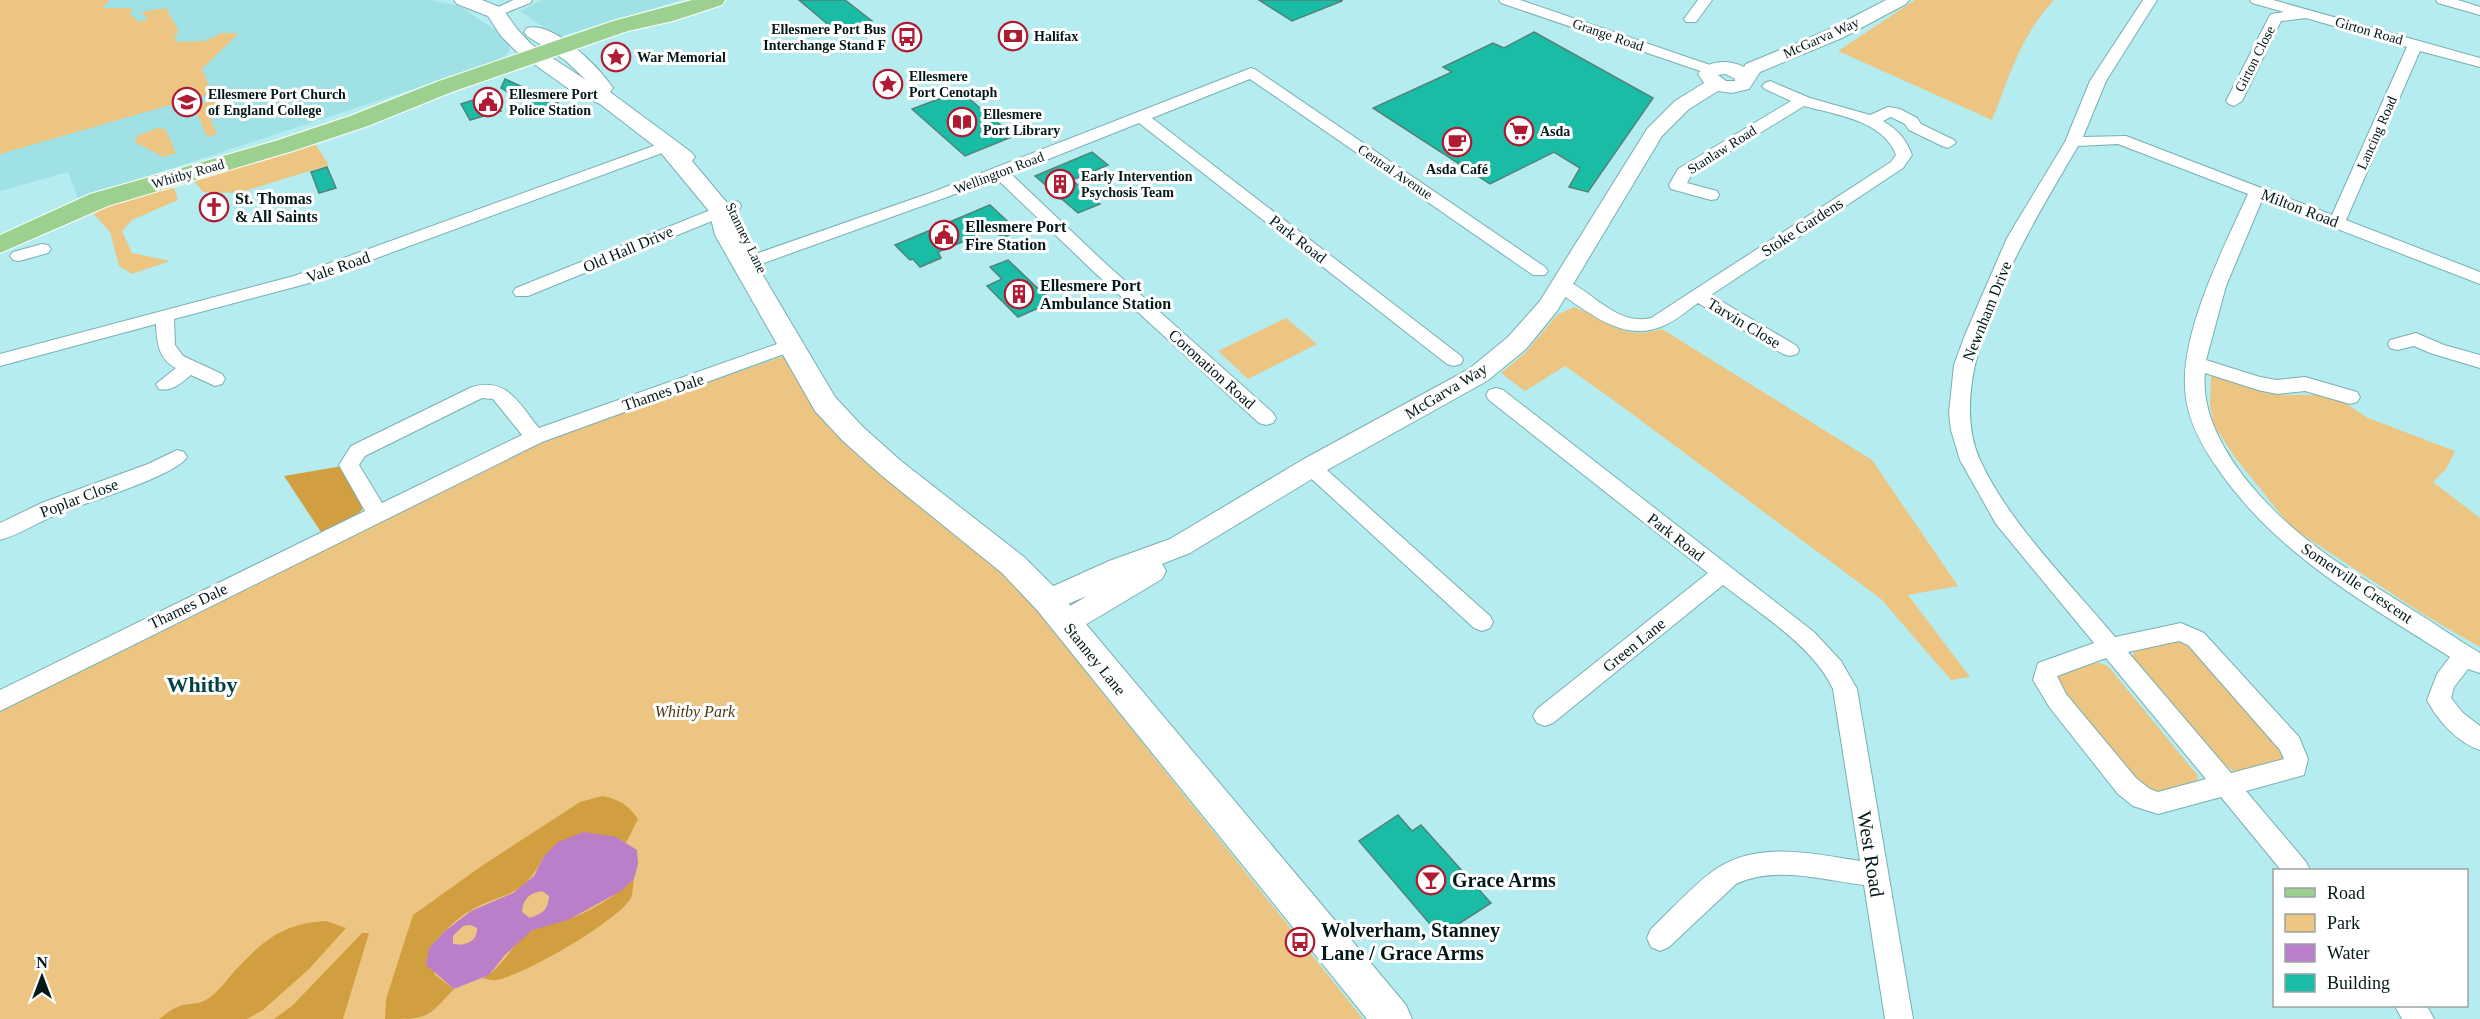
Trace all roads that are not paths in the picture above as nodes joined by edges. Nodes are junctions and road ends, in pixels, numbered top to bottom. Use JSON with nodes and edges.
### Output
{"nodes":[{"id":1,"x":464,"y":0,"type":"edge"},
{"id":2,"x":525,"y":0,"type":"edge"},
{"id":3,"x":714,"y":0,"type":"edge"},
{"id":4,"x":1506,"y":0,"type":"edge"},
{"id":5,"x":1705,"y":0,"type":"edge"},
{"id":6,"x":1864,"y":0,"type":"edge"},
{"id":7,"x":1900,"y":0,"type":"edge"},
{"id":8,"x":2252,"y":0,"type":"edge"},
{"id":9,"x":2257,"y":0,"type":"edge"},
{"id":10,"x":2443,"y":0,"type":"edge"},
{"id":11,"x":2145,"y":2,"type":"edge"},
{"id":12,"x":2480,"y":11,"type":"edge"},
{"id":13,"x":2310,"y":15,"type":"junction"},
{"id":14,"x":499,"y":17,"type":"junction"},
{"id":15,"x":2276,"y":17,"type":"junction"},
{"id":16,"x":1690,"y":19,"type":"dead end"},
{"id":17,"x":2416,"y":44,"type":"junction"},
{"id":18,"x":555,"y":55,"type":"junction"},
{"id":19,"x":2480,"y":63,"type":"edge"},
{"id":20,"x":1251,"y":73,"type":"joint"},
{"id":21,"x":1718,"y":74,"type":"junction"},
{"id":22,"x":1770,"y":86,"type":"dead end"},
{"id":23,"x":1803,"y":100,"type":"junction"},
{"id":24,"x":2234,"y":101,"type":"dead end"},
{"id":25,"x":1141,"y":117,"type":"junction"},
{"id":26,"x":2095,"y":117,"type":"junction"},
{"id":27,"x":1871,"y":121,"type":"junction"},
{"id":28,"x":2120,"y":139,"type":"junction"},
{"id":29,"x":2073,"y":142,"type":"junction"},
{"id":30,"x":1948,"y":143,"type":"dead end"},
{"id":31,"x":667,"y":146,"type":"junction"},
{"id":32,"x":1000,"y":173,"type":"junction"},
{"id":33,"x":2258,"y":191,"type":"junction"},
{"id":34,"x":1711,"y":195,"type":"dead end"},
{"id":35,"x":727,"y":208,"type":"junction"},
{"id":36,"x":2337,"y":222,"type":"junction"},
{"id":37,"x":42,"y":249,"type":"dead end"},
{"id":38,"x":10,"y":254,"type":"edge"},
{"id":39,"x":751,"y":261,"type":"junction"},
{"id":40,"x":1539,"y":272,"type":"dead end"},
{"id":41,"x":2480,"y":277,"type":"edge"},
{"id":42,"x":1560,"y":285,"type":"junction"},
{"id":43,"x":522,"y":292,"type":"dead end"},
{"id":44,"x":1698,"y":295,"type":"junction"},
{"id":45,"x":165,"y":317,"type":"junction"},
{"id":46,"x":784,"y":333,"type":"junction"},
{"id":47,"x":2397,"y":344,"type":"dead end"},
{"id":48,"x":1790,"y":350,"type":"dead end"},
{"id":49,"x":0,"y":360,"type":"edge"},
{"id":50,"x":1454,"y":360,"type":"dead end"},
{"id":51,"x":2480,"y":362,"type":"edge"},
{"id":52,"x":2196,"y":363,"type":"junction"},
{"id":53,"x":190,"y":367,"type":"junction"},
{"id":54,"x":215,"y":379,"type":"dead end"},
{"id":55,"x":166,"y":384,"type":"dead end"},
{"id":56,"x":1496,"y":395,"type":"dead end"},
{"id":57,"x":2350,"y":397,"type":"dead end"},
{"id":58,"x":1266,"y":418,"type":"dead end"},
{"id":59,"x":535,"y":437,"type":"junction"},
{"id":60,"x":1311,"y":467,"type":"junction"},
{"id":61,"x":168,"y":468,"type":"dead end"},
{"id":62,"x":377,"y":513,"type":"junction"},
{"id":63,"x":0,"y":532,"type":"edge"},
{"id":64,"x":1722,"y":574,"type":"junction"},
{"id":65,"x":1056,"y":612,"type":"junction"},
{"id":66,"x":1482,"y":622,"type":"dead end"},
{"id":67,"x":2110,"y":647,"type":"junction"},
{"id":68,"x":2473,"y":660,"type":"edge"},
{"id":69,"x":1845,"y":689,"type":"joint"},
{"id":70,"x":0,"y":701,"type":"edge"},
{"id":71,"x":1545,"y":716,"type":"dead end"},
{"id":72,"x":2467,"y":737,"type":"edge"},
{"id":73,"x":2226,"y":785,"type":"junction"},
{"id":74,"x":2296,"y":869,"type":"edge"},
{"id":75,"x":1874,"y":875,"type":"junction"},
{"id":76,"x":1660,"y":938,"type":"dead end"},
{"id":77,"x":2411,"y":1007,"type":"edge"},
{"id":78,"x":1392,"y":1019,"type":"edge"},
{"id":79,"x":1899,"y":1019,"type":"edge"},
{"id":80,"x":2420,"y":1019,"type":"edge"}],
"edges":[{"from":1,"to":14,"type":"main road"},
{"from":2,"to":14,"type":"street"},
{"from":3,"to":18,"type":"main road","name":"Whitby Road"},
{"from":4,"to":21,"type":"street","name":"Grange Road"},
{"from":5,"to":16,"type":"street"},
{"from":6,"to":21,"type":"street","name":"McGarva Way"},
{"from":7,"to":21,"type":"street","name":"McGarva Way"},
{"from":8,"to":15,"type":"street","name":"Girton Close"},
{"from":9,"to":13,"type":"street","name":"Girton Road"},
{"from":10,"to":12,"type":"street"},
{"from":11,"to":26,"type":"street","name":"Newnham Drive"},
{"from":13,"to":15,"type":"street","name":"Girton Close"},
{"from":13,"to":17,"type":"street","name":"Girton Road"},
{"from":14,"to":18,"type":"main road","name":"Stanney Lane"},
{"from":15,"to":24,"type":"street","name":"Girton Close"},
{"from":17,"to":19,"type":"street","name":"Girton Road"},
{"from":17,"to":36,"type":"street","name":"Lancing Road"},
{"from":18,"to":31,"type":"main road","name":"Stanney Lane"},
{"from":18,"to":38,"type":"main road","name":"Whitby Road"},
{"from":20,"to":25,"type":"street","name":"Wellington Road"},
{"from":20,"to":40,"type":"street","name":"Central Avenue"},
{"from":21,"to":42,"type":"street","name":"McGarva Way"},
{"from":22,"to":23,"type":"street","name":"Stoke Gardens"},
{"from":23,"to":27,"type":"street","name":"Stoke Gardens"},
{"from":23,"to":34,"type":"street","name":"Stanlaw Road"},
{"from":25,"to":32,"type":"street","name":"Wellington Road"},
{"from":25,"to":50,"type":"street","name":"Park Road"},
{"from":26,"to":28,"type":"street","name":"Milton Road"},
{"from":26,"to":29,"type":"street","name":"Newnham Drive"},
{"from":27,"to":30,"type":"street"},
{"from":27,"to":44,"type":"street","name":"Stoke Gardens"},
{"from":28,"to":29,"type":"street","name":"Milton Road"},
{"from":28,"to":33,"type":"street","name":"Milton Road"},
{"from":29,"to":67,"type":"street","name":"Newnham Drive"},
{"from":31,"to":35,"type":"main road","name":"Stanney Lane"},
{"from":31,"to":35,"type":"main road","name":"Stanney Lane"},
{"from":31,"to":45,"type":"street","name":"Vale Road"},
{"from":32,"to":39,"type":"street","name":"Wellington Road"},
{"from":32,"to":58,"type":"street","name":"Coronation Road"},
{"from":33,"to":36,"type":"street","name":"Milton Road"},
{"from":33,"to":52,"type":"street","name":"Somerville Crescent"},
{"from":35,"to":39,"type":"main road","name":"Stanney Lane"},
{"from":35,"to":43,"type":"street","name":"Old Hall Drive"},
{"from":36,"to":41,"type":"street","name":"Milton Road"},
{"from":37,"to":38,"type":"street"},
{"from":39,"to":46,"type":"main road","name":"Stanney Lane"},
{"from":42,"to":44,"type":"street","name":"Stoke Gardens"},
{"from":42,"to":60,"type":"street","name":"McGarva Way"},
{"from":44,"to":48,"type":"street","name":"Tarvin Close"},
{"from":45,"to":49,"type":"street","name":"Vale Road"},
{"from":45,"to":53,"type":"street"},
{"from":46,"to":59,"type":"street","name":"Thames Dale"},
{"from":46,"to":65,"type":"main road","name":"Stanney Lane"},
{"from":47,"to":51,"type":"street"},
{"from":52,"to":57,"type":"street"},
{"from":52,"to":68,"type":"street","name":"Somerville Crescent"},
{"from":53,"to":54,"type":"street"},
{"from":53,"to":55,"type":"street"},
{"from":56,"to":64,"type":"street","name":"Park Road"},
{"from":59,"to":62,"type":"street","name":"Thames Dale"},
{"from":59,"to":62,"type":"street"},
{"from":60,"to":65,"type":"street","name":"McGarva Way"},
{"from":60,"to":66,"type":"street"},
{"from":61,"to":63,"type":"street","name":"Poplar Close"},
{"from":62,"to":70,"type":"street","name":"Thames Dale"},
{"from":64,"to":69,"type":"street","name":"Park Road"},
{"from":64,"to":71,"type":"street","name":"Green Lane"},
{"from":65,"to":78,"type":"main road","name":"Stanney Lane"},
{"from":67,"to":73,"type":"street","name":"Newnham Drive"},
{"from":67,"to":73,"type":"street"},
{"from":67,"to":73,"type":"street"},
{"from":68,"to":72,"type":"street"},
{"from":69,"to":75,"type":"street","name":"West Road"},
{"from":73,"to":74,"type":"street","name":"Newnham Drive"},
{"from":75,"to":76,"type":"street"},
{"from":75,"to":79,"type":"street","name":"West Road"},
{"from":77,"to":80,"type":"street"}]}
